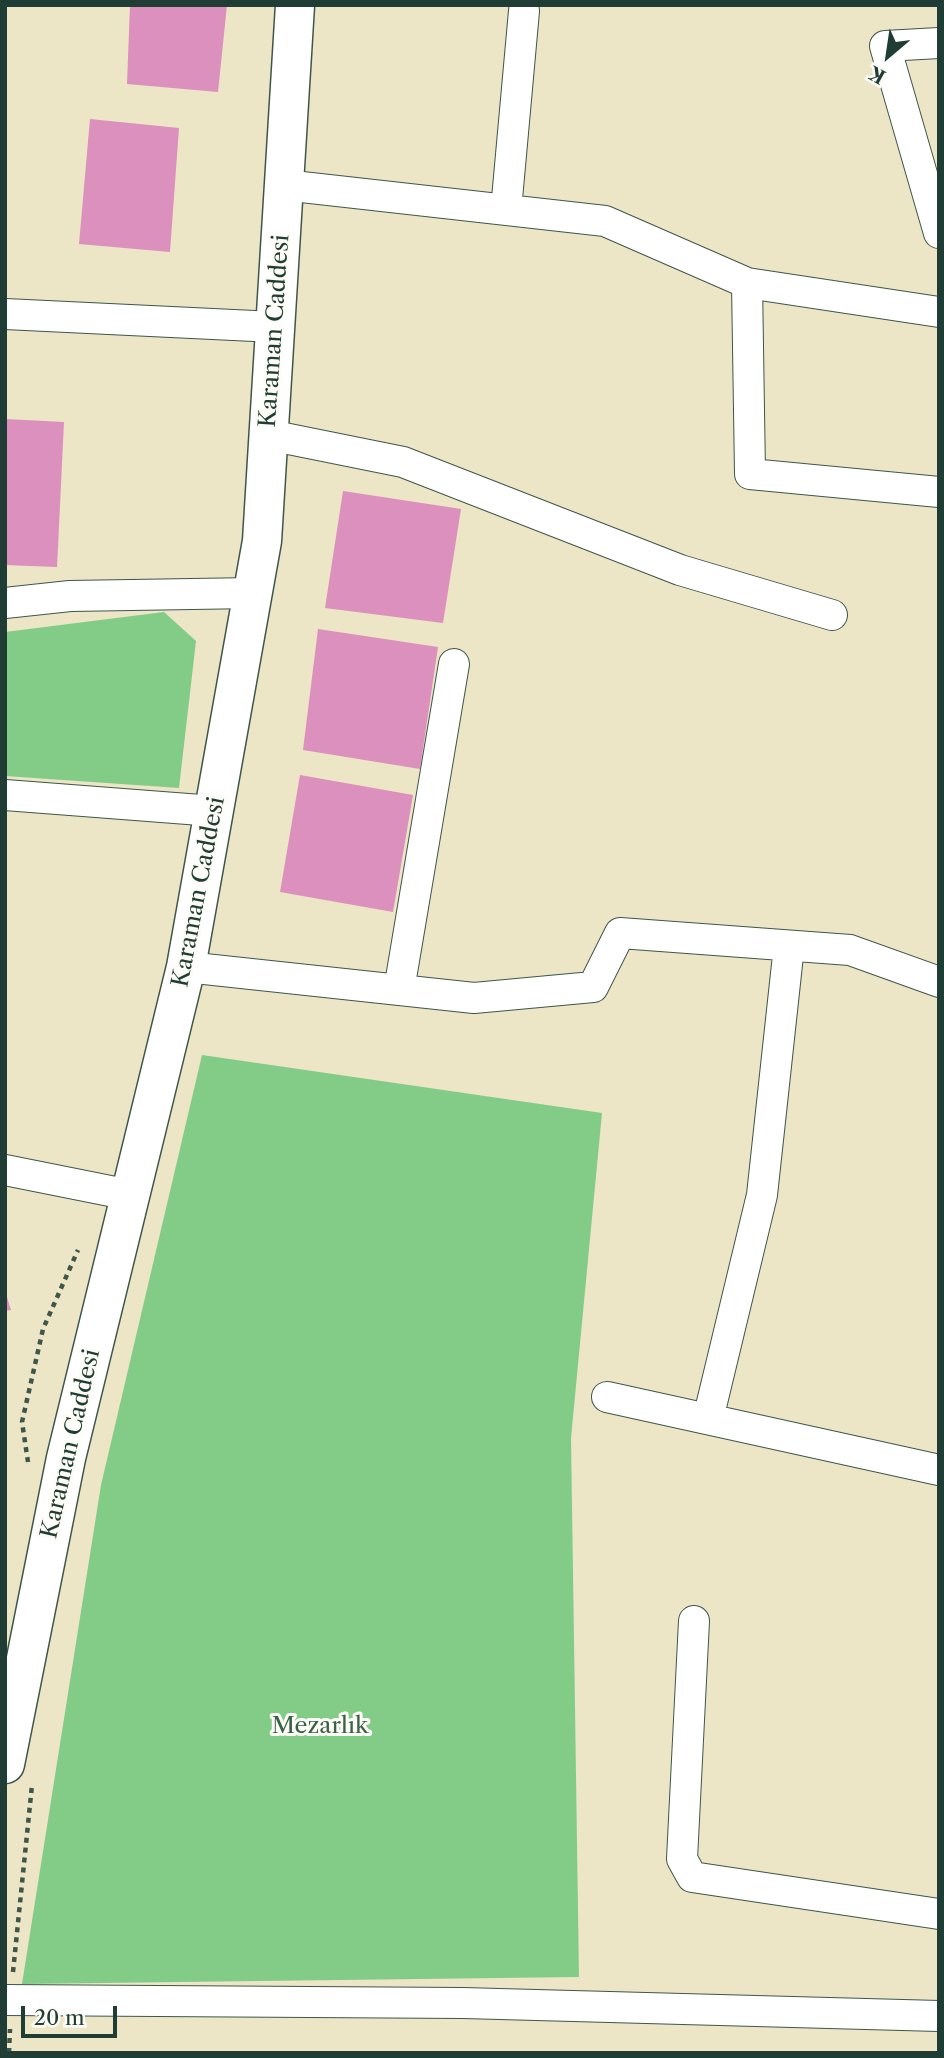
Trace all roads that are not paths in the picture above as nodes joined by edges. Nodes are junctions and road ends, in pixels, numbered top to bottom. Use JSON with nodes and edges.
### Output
{"nodes":[{"id":1,"x":295,"y":5,"type":"edge"},
{"id":2,"x":524,"y":11,"type":"dead end"},
{"id":3,"x":939,"y":43,"type":"edge"},
{"id":4,"x":284,"y":185,"type":"junction"},
{"id":5,"x":506,"y":210,"type":"junction"},
{"id":6,"x":939,"y":233,"type":"edge"},
{"id":7,"x":747,"y":283,"type":"junction"},
{"id":8,"x":939,"y":312,"type":"edge"},
{"id":9,"x":5,"y":314,"type":"edge"},
{"id":10,"x":275,"y":327,"type":"junction"},
{"id":11,"x":269,"y":435,"type":"junction"},
{"id":12,"x":939,"y":492,"type":"edge"},
{"id":13,"x":253,"y":593,"type":"junction"},
{"id":14,"x":5,"y":603,"type":"edge"},
{"id":15,"x":832,"y":615,"type":"dead end"},
{"id":16,"x":454,"y":664,"type":"dead end"},
{"id":17,"x":5,"y":795,"type":"edge"},
{"id":18,"x":214,"y":811,"type":"junction"},
{"id":19,"x":789,"y":946,"type":"junction"},
{"id":20,"x":186,"y":967,"type":"junction"},
{"id":21,"x":939,"y":982,"type":"edge"},
{"id":22,"x":399,"y":990,"type":"junction"},
{"id":23,"x":5,"y":1170,"type":"edge"},
{"id":24,"x":130,"y":1195,"type":"junction"},
{"id":25,"x":607,"y":1397,"type":"dead end"},
{"id":26,"x":708,"y":1419,"type":"junction"},
{"id":27,"x":939,"y":1470,"type":"edge"},
{"id":28,"x":694,"y":1621,"type":"dead end"},
{"id":29,"x":5,"y":1764,"type":"edge"},
{"id":30,"x":939,"y":1914,"type":"edge"},
{"id":31,"x":5,"y":2000,"type":"edge"},
{"id":32,"x":939,"y":2016,"type":"edge"}],
"edges":[{"from":1,"to":4,"type":"main road","name":"Karaman Caddesi"},
{"from":2,"to":5,"type":"street"},
{"from":3,"to":6,"type":"street"},
{"from":4,"to":5,"type":"street"},
{"from":4,"to":10,"type":"main road","name":"Karaman Caddesi"},
{"from":5,"to":7,"type":"street"},
{"from":7,"to":8,"type":"street"},
{"from":7,"to":12,"type":"street"},
{"from":9,"to":10,"type":"street"},
{"from":10,"to":11,"type":"main road","name":"Karaman Caddesi"},
{"from":11,"to":13,"type":"main road","name":"Karaman Caddesi"},
{"from":11,"to":15,"type":"street"},
{"from":13,"to":14,"type":"street"},
{"from":13,"to":18,"type":"main road","name":"Karaman Caddesi"},
{"from":16,"to":22,"type":"street"},
{"from":17,"to":18,"type":"street"},
{"from":18,"to":20,"type":"main road","name":"Karaman Caddesi"},
{"from":19,"to":21,"type":"street"},
{"from":19,"to":22,"type":"street"},
{"from":19,"to":26,"type":"street"},
{"from":20,"to":22,"type":"street"},
{"from":20,"to":24,"type":"main road","name":"Karaman Caddesi"},
{"from":23,"to":24,"type":"street"},
{"from":24,"to":29,"type":"main road","name":"Karaman Caddesi"},
{"from":25,"to":26,"type":"street"},
{"from":26,"to":27,"type":"street"},
{"from":28,"to":30,"type":"street"},
{"from":31,"to":32,"type":"street"}]}
